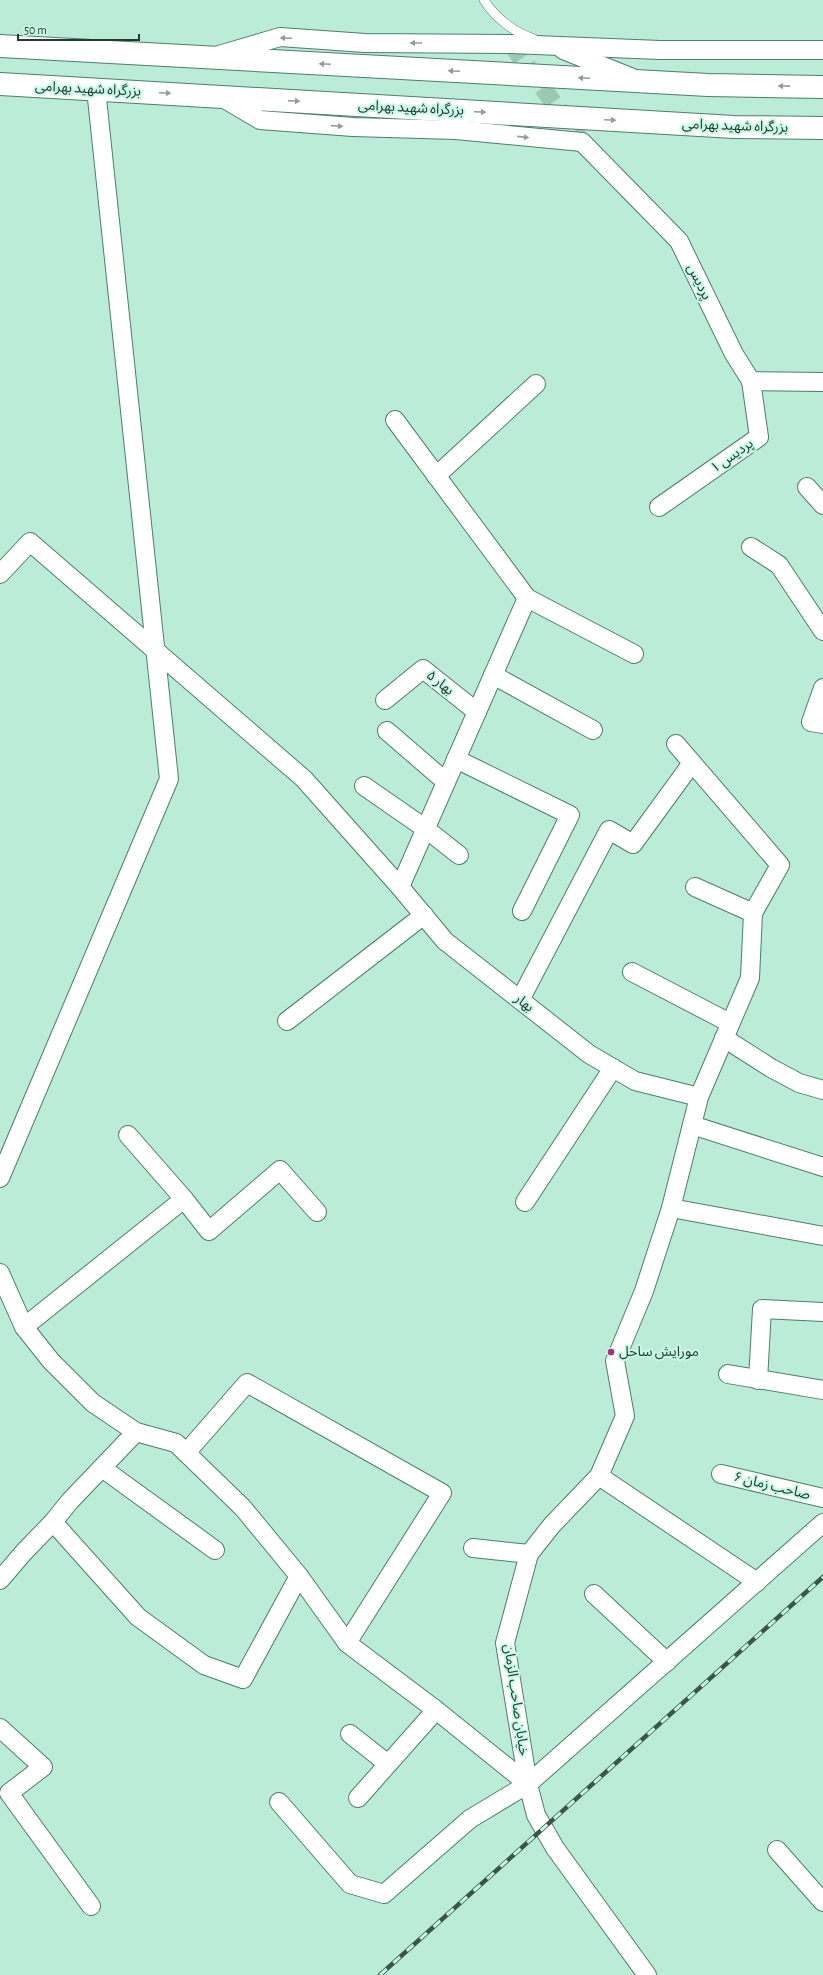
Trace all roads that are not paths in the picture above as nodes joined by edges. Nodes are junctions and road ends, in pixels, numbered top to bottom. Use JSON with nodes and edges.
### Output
{"nodes":[{"id":1,"x":484,"y":0,"type":"edge"},
{"id":2,"x":0,"y":46,"type":"edge"},
{"id":3,"x":551,"y":46,"type":"junction"},
{"id":4,"x":823,"y":50,"type":"edge"},
{"id":5,"x":211,"y":58,"type":"junction"},
{"id":6,"x":643,"y":82,"type":"junction"},
{"id":7,"x":0,"y":84,"type":"edge"},
{"id":8,"x":823,"y":87,"type":"edge"},
{"id":9,"x":96,"y":89,"type":"junction"},
{"id":10,"x":220,"y":97,"type":"junction"},
{"id":11,"x":823,"y":128,"type":"edge"},
{"id":12,"x":751,"y":381,"type":"junction"},
{"id":13,"x":823,"y":382,"type":"edge"},
{"id":14,"x":536,"y":384,"type":"dead end"},
{"id":15,"x":394,"y":420,"type":"dead end"},
{"id":16,"x":436,"y":476,"type":"junction"},
{"id":17,"x":807,"y":487,"type":"dead end"},
{"id":18,"x":823,"y":505,"type":"edge"},
{"id":19,"x":659,"y":507,"type":"dead end"},
{"id":20,"x":751,"y":547,"type":"dead end"},
{"id":21,"x":0,"y":574,"type":"edge"},
{"id":22,"x":527,"y":598,"type":"junction"},
{"id":23,"x":823,"y":631,"type":"edge"},
{"id":24,"x":156,"y":652,"type":"junction"},
{"id":25,"x":634,"y":654,"type":"dead end"},
{"id":26,"x":493,"y":675,"type":"junction"},
{"id":27,"x":823,"y":688,"type":"edge"},
{"id":28,"x":385,"y":700,"type":"dead end"},
{"id":29,"x":477,"y":712,"type":"junction"},
{"id":30,"x":823,"y":724,"type":"edge"},
{"id":31,"x":593,"y":730,"type":"dead end"},
{"id":32,"x":387,"y":731,"type":"dead end"},
{"id":33,"x":676,"y":744,"type":"dead end"},
{"id":34,"x":456,"y":759,"type":"junction"},
{"id":35,"x":692,"y":763,"type":"junction"},
{"id":36,"x":446,"y":782,"type":"junction"},
{"id":37,"x":364,"y":786,"type":"dead end"},
{"id":38,"x":426,"y":829,"type":"junction"},
{"id":39,"x":459,"y":855,"type":"dead end"},
{"id":40,"x":400,"y":887,"type":"junction"},
{"id":41,"x":695,"y":888,"type":"dead end"},
{"id":42,"x":522,"y":911,"type":"dead end"},
{"id":43,"x":754,"y":913,"type":"junction"},
{"id":44,"x":424,"y":915,"type":"junction"},
{"id":45,"x":632,"y":972,"type":"dead end"},
{"id":46,"x":520,"y":1000,"type":"junction"},
{"id":47,"x":287,"y":1021,"type":"dead end"},
{"id":48,"x":727,"y":1030,"type":"junction"},
{"id":49,"x":613,"y":1068,"type":"junction"},
{"id":50,"x":823,"y":1090,"type":"edge"},
{"id":51,"x":699,"y":1097,"type":"junction"},
{"id":52,"x":692,"y":1125,"type":"junction"},
{"id":53,"x":128,"y":1135,"type":"dead end"},
{"id":54,"x":823,"y":1167,"type":"edge"},
{"id":55,"x":0,"y":1178,"type":"edge"},
{"id":56,"x":184,"y":1199,"type":"junction"},
{"id":57,"x":526,"y":1202,"type":"dead end"},
{"id":58,"x":671,"y":1208,"type":"junction"},
{"id":59,"x":317,"y":1212,"type":"dead end"},
{"id":60,"x":823,"y":1236,"type":"edge"},
{"id":61,"x":0,"y":1273,"type":"edge"},
{"id":62,"x":823,"y":1312,"type":"edge"},
{"id":63,"x":24,"y":1327,"type":"junction"},
{"id":64,"x":728,"y":1374,"type":"dead end"},
{"id":65,"x":758,"y":1380,"type":"junction"},
{"id":66,"x":823,"y":1390,"type":"edge"},
{"id":67,"x":136,"y":1432,"type":"junction"},
{"id":68,"x":186,"y":1453,"type":"junction"},
{"id":69,"x":102,"y":1468,"type":"junction"},
{"id":70,"x":721,"y":1474,"type":"dead end"},
{"id":71,"x":599,"y":1476,"type":"junction"},
{"id":72,"x":823,"y":1498,"type":"edge"},
{"id":73,"x":53,"y":1522,"type":"junction"},
{"id":74,"x":823,"y":1523,"type":"edge"},
{"id":75,"x":473,"y":1548,"type":"dead end"},
{"id":76,"x":215,"y":1550,"type":"dead end"},
{"id":77,"x":529,"y":1554,"type":"junction"},
{"id":78,"x":299,"y":1576,"type":"junction"},
{"id":79,"x":0,"y":1580,"type":"edge"},
{"id":80,"x":757,"y":1582,"type":"junction"},
{"id":81,"x":594,"y":1594,"type":"dead end"},
{"id":82,"x":347,"y":1643,"type":"junction"},
{"id":83,"x":667,"y":1662,"type":"junction"},
{"id":84,"x":436,"y":1710,"type":"junction"},
{"id":85,"x":0,"y":1728,"type":"edge"},
{"id":86,"x":350,"y":1734,"type":"dead end"},
{"id":87,"x":388,"y":1764,"type":"junction"},
{"id":88,"x":528,"y":1784,"type":"junction"},
{"id":89,"x":358,"y":1798,"type":"dead end"},
{"id":90,"x":279,"y":1802,"type":"dead end"},
{"id":91,"x":778,"y":1850,"type":"dead end"},
{"id":92,"x":823,"y":1902,"type":"edge"},
{"id":93,"x":91,"y":1906,"type":"dead end"},
{"id":94,"x":647,"y":1975,"type":"edge"}],
"edges":[{"from":1,"to":3,"type":"lane"},
{"from":2,"to":5,"type":"highway"},
{"from":3,"to":4,"type":"street"},
{"from":3,"to":5,"type":"street","one_way":true},
{"from":3,"to":6,"type":"street"},
{"from":6,"to":5,"type":"highway","one_way":true},
{"from":8,"to":6,"type":"highway","one_way":true},
{"from":7,"to":9,"type":"highway","name":"بزرگراه شهید بهرامی"},
{"from":9,"to":10,"type":"highway","name":"بزرگراه شهید بهرامی","one_way":true},
{"from":9,"to":24,"type":"street"},
{"from":10,"to":11,"type":"highway","name":"بزرگراه شهید بهرامی","one_way":true},
{"from":10,"to":12,"type":"street","name":"پرديس","one_way":true},
{"from":12,"to":13,"type":"street"},
{"from":12,"to":19,"type":"street","name":"پرديس ۱"},
{"from":14,"to":16,"type":"street"},
{"from":15,"to":16,"type":"street"},
{"from":16,"to":22,"type":"street"},
{"from":17,"to":18,"type":"street"},
{"from":20,"to":23,"type":"street"},
{"from":21,"to":24,"type":"street","name":"بهار"},
{"from":22,"to":25,"type":"street"},
{"from":22,"to":26,"type":"street"},
{"from":24,"to":40,"type":"street","name":"بهار"},
{"from":24,"to":55,"type":"street"},
{"from":26,"to":29,"type":"street"},
{"from":26,"to":31,"type":"street"},
{"from":27,"to":30,"type":"street"},
{"from":28,"to":29,"type":"street","name":"بهار ۵"},
{"from":29,"to":34,"type":"street"},
{"from":32,"to":36,"type":"street"},
{"from":33,"to":35,"type":"street"},
{"from":34,"to":36,"type":"street"},
{"from":34,"to":42,"type":"street"},
{"from":35,"to":43,"type":"street"},
{"from":35,"to":46,"type":"street"},
{"from":36,"to":38,"type":"street"},
{"from":37,"to":38,"type":"street"},
{"from":38,"to":39,"type":"street"},
{"from":38,"to":40,"type":"street"},
{"from":40,"to":44,"type":"street","name":"بهار"},
{"from":41,"to":43,"type":"street"},
{"from":43,"to":48,"type":"street"},
{"from":44,"to":46,"type":"street","name":"بهار"},
{"from":44,"to":47,"type":"street"},
{"from":45,"to":48,"type":"street"},
{"from":46,"to":49,"type":"street","name":"بهار"},
{"from":48,"to":50,"type":"street"},
{"from":48,"to":51,"type":"street"},
{"from":49,"to":51,"type":"street","name":"بهار"},
{"from":49,"to":57,"type":"street"},
{"from":51,"to":52,"type":"street"},
{"from":52,"to":54,"type":"street"},
{"from":52,"to":58,"type":"street"},
{"from":53,"to":56,"type":"street"},
{"from":56,"to":59,"type":"street"},
{"from":56,"to":63,"type":"street"},
{"from":58,"to":60,"type":"street"},
{"from":58,"to":71,"type":"street"},
{"from":61,"to":63,"type":"street"},
{"from":62,"to":65,"type":"street"},
{"from":63,"to":67,"type":"street"},
{"from":64,"to":65,"type":"street"},
{"from":65,"to":66,"type":"street"},
{"from":67,"to":68,"type":"street"},
{"from":67,"to":69,"type":"street"},
{"from":68,"to":78,"type":"street"},
{"from":68,"to":82,"type":"street"},
{"from":69,"to":73,"type":"street"},
{"from":69,"to":76,"type":"street"},
{"from":70,"to":72,"type":"street","name":"صاحب زمان ۶"},
{"from":71,"to":77,"type":"street"},
{"from":71,"to":80,"type":"street"},
{"from":73,"to":78,"type":"street"},
{"from":73,"to":79,"type":"street"},
{"from":74,"to":80,"type":"street"},
{"from":75,"to":77,"type":"street"},
{"from":77,"to":88,"type":"street","name":"خیابان صاحب الزمان"},
{"from":78,"to":82,"type":"street"},
{"from":80,"to":83,"type":"street"},
{"from":81,"to":83,"type":"street"},
{"from":82,"to":84,"type":"street"},
{"from":83,"to":88,"type":"street"},
{"from":84,"to":87,"type":"street"},
{"from":84,"to":88,"type":"street"},
{"from":85,"to":93,"type":"street"},
{"from":86,"to":87,"type":"street"},
{"from":87,"to":89,"type":"street"},
{"from":88,"to":90,"type":"street"},
{"from":88,"to":94,"type":"street","name":"خیابان صاحب الزمان"},
{"from":91,"to":92,"type":"street"}]}
